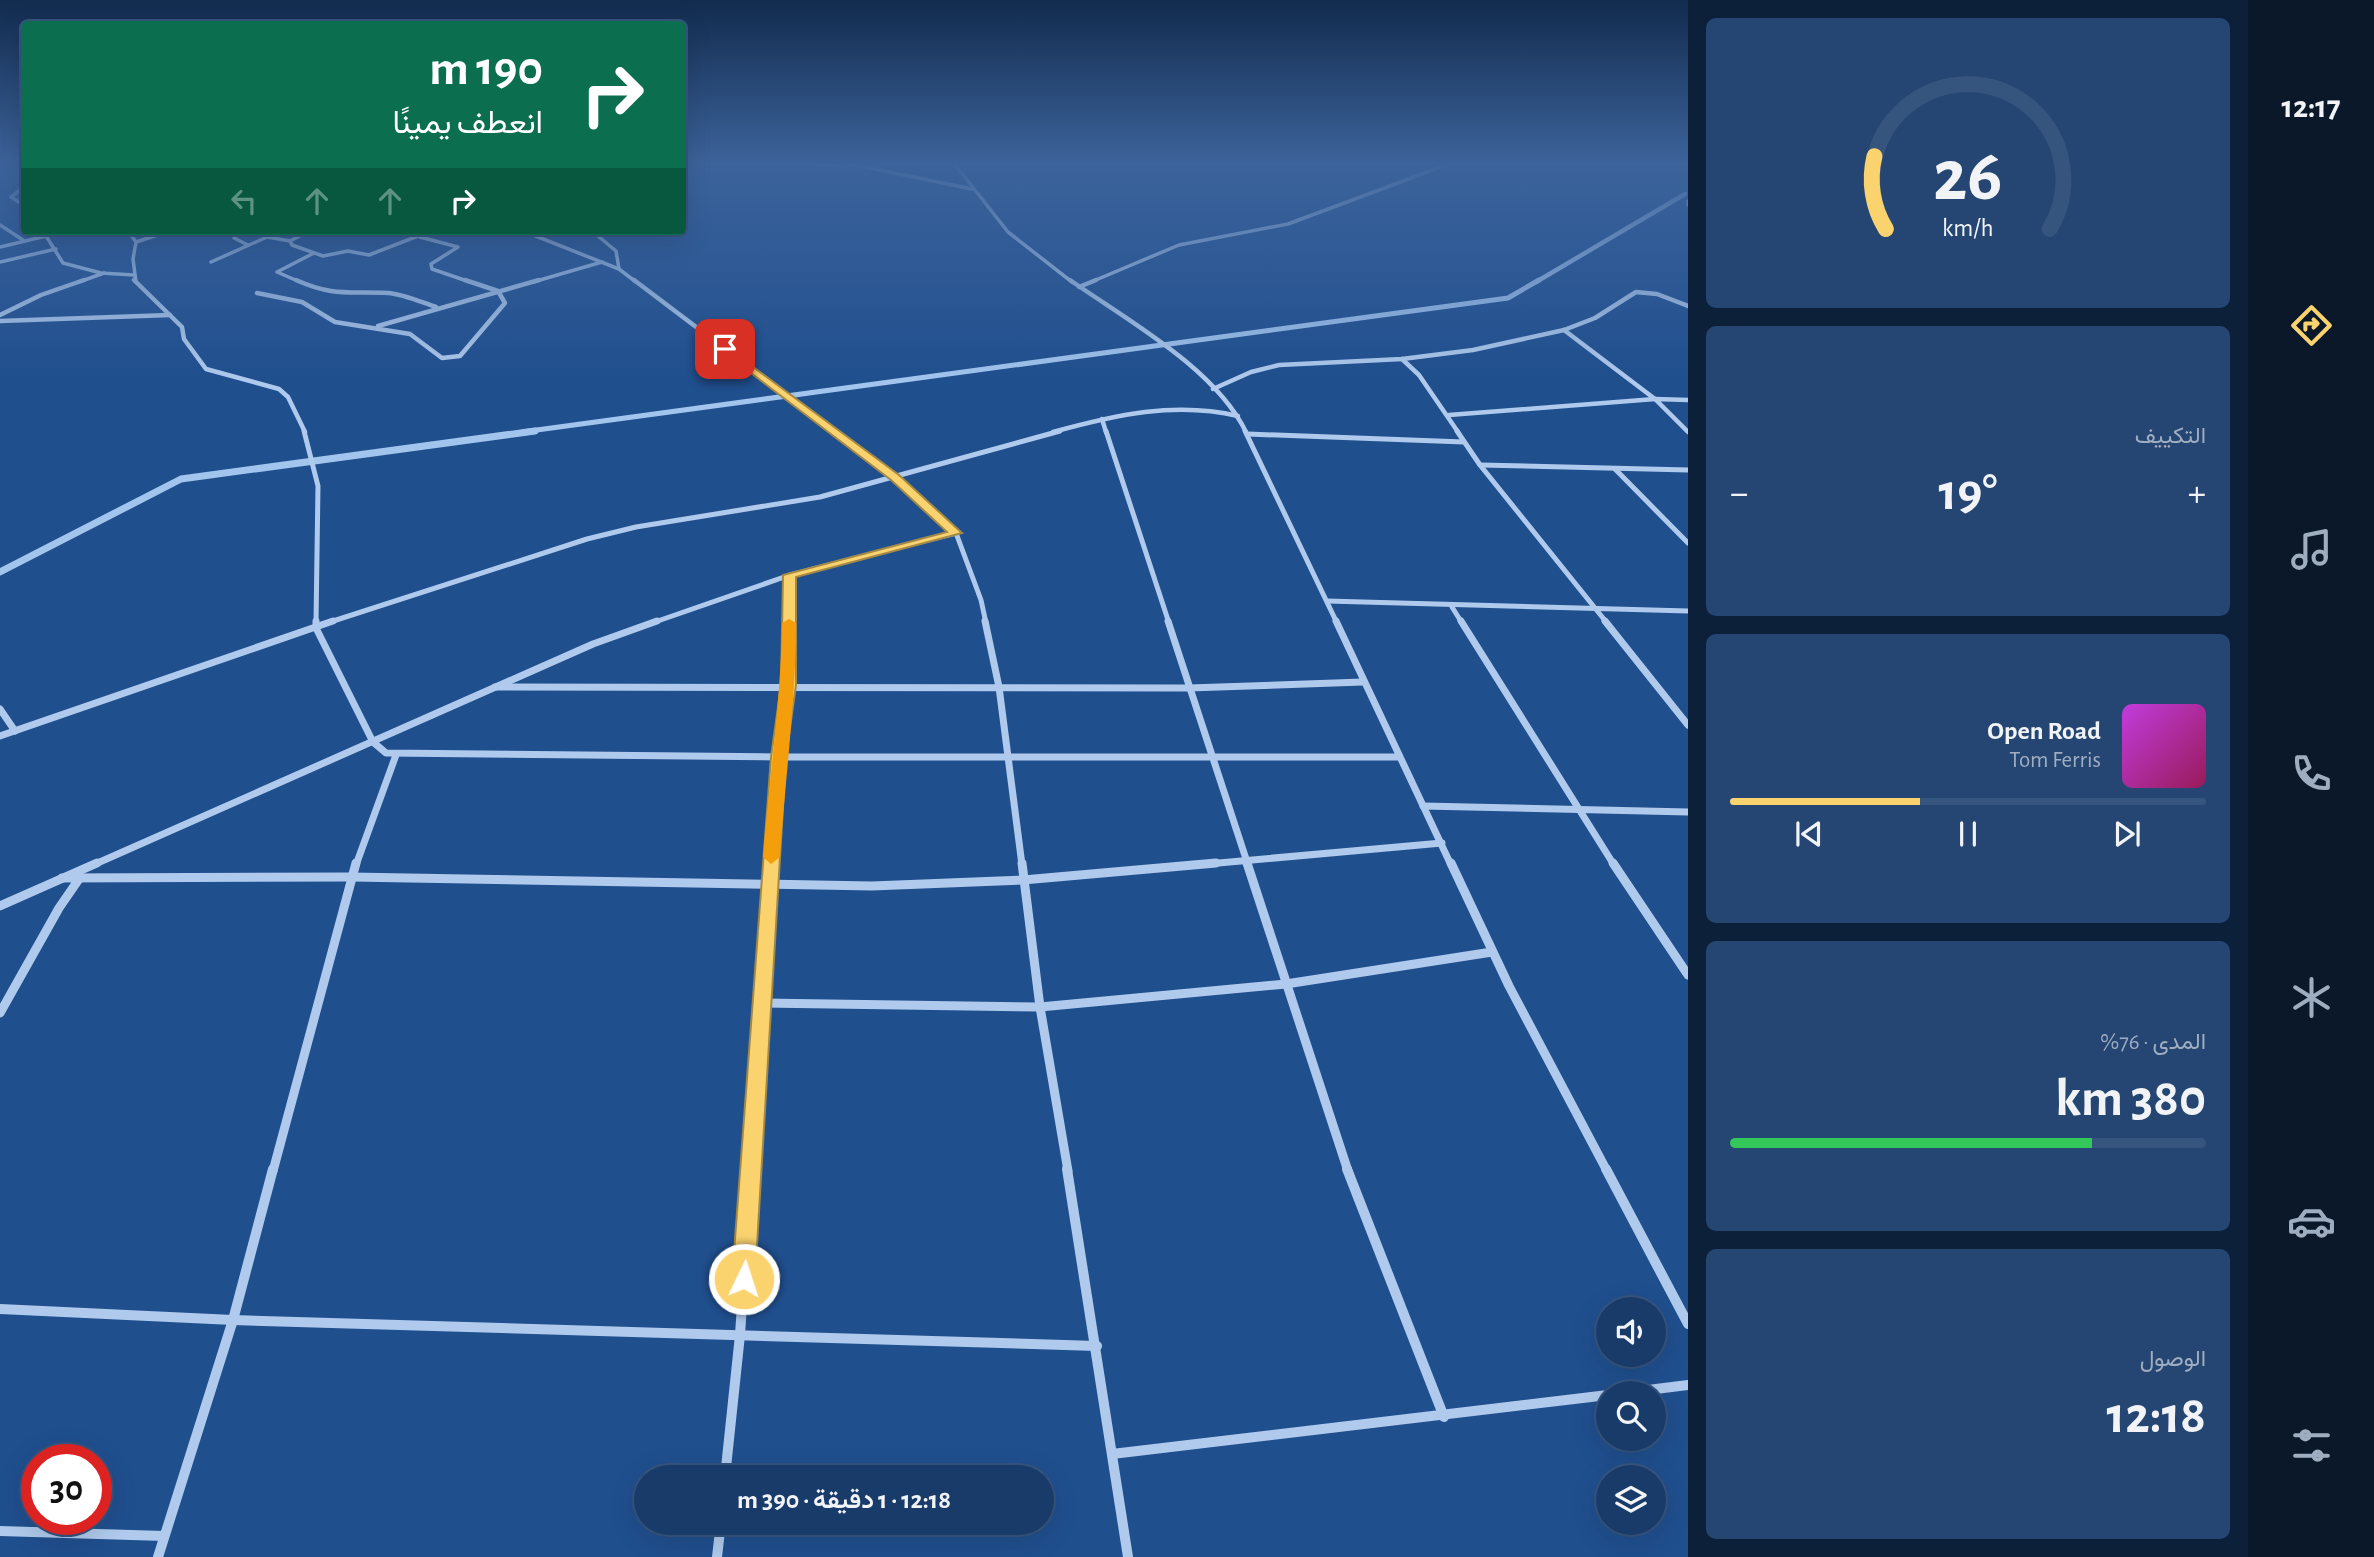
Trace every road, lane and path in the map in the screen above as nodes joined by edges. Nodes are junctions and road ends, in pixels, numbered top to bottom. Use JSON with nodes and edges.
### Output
{"nodes":[{"id":1,"x":15,"y":235,"type":"edge"},
{"id":2,"x":131,"y":235,"type":"edge"},
{"id":3,"x":158,"y":235,"type":"edge"},
{"id":4,"x":237,"y":235,"type":"edge"},
{"id":5,"x":301,"y":235,"type":"edge"},
{"id":6,"x":423,"y":235,"type":"edge"},
{"id":7,"x":533,"y":235,"type":"edge"},
{"id":8,"x":597,"y":235,"type":"edge"},
{"id":9,"x":1011,"y":235,"type":"edge"},
{"id":10,"x":1233,"y":235,"type":"edge"},
{"id":11,"x":46,"y":236,"type":"joint"},
{"id":12,"x":419,"y":237,"type":"junction"},
{"id":13,"x":23,"y":240,"type":"junction"},
{"id":14,"x":290,"y":241,"type":"junction"},
{"id":15,"x":136,"y":242,"type":"junction"},
{"id":16,"x":248,"y":245,"type":"junction"},
{"id":17,"x":0,"y":247,"type":"edge"},
{"id":18,"x":56,"y":250,"type":"junction"},
{"id":19,"x":315,"y":253,"type":"junction"},
{"id":20,"x":0,"y":262,"type":"edge"},
{"id":21,"x":211,"y":262,"type":"dead end"},
{"id":22,"x":602,"y":262,"type":"junction"},
{"id":23,"x":619,"y":268,"type":"junction"},
{"id":24,"x":104,"y":273,"type":"junction"},
{"id":25,"x":134,"y":275,"type":"junction"},
{"id":26,"x":1080,"y":287,"type":"junction"},
{"id":27,"x":498,"y":291,"type":"junction"},
{"id":28,"x":257,"y":293,"type":"dead end"},
{"id":29,"x":1688,"y":306,"type":"edge"},
{"id":30,"x":437,"y":308,"type":"junction"},
{"id":31,"x":0,"y":315,"type":"edge"},
{"id":32,"x":170,"y":315,"type":"junction"},
{"id":33,"x":0,"y":321,"type":"edge"},
{"id":34,"x":374,"y":327,"type":"junction"},
{"id":35,"x":1564,"y":330,"type":"junction"},
{"id":36,"x":1402,"y":359,"type":"junction"},
{"id":37,"x":1213,"y":389,"type":"junction"},
{"id":38,"x":1655,"y":399,"type":"junction"},
{"id":39,"x":1688,"y":400,"type":"edge"},
{"id":40,"x":1449,"y":415,"type":"junction"},
{"id":41,"x":1238,"y":416,"type":"junction"},
{"id":42,"x":1102,"y":419,"type":"junction"},
{"id":43,"x":1688,"y":432,"type":"edge"},
{"id":44,"x":1248,"y":434,"type":"junction"},
{"id":45,"x":1464,"y":442,"type":"junction"},
{"id":46,"x":1480,"y":465,"type":"junction"},
{"id":47,"x":1615,"y":468,"type":"junction"},
{"id":48,"x":1688,"y":470,"type":"edge"},
{"id":49,"x":895,"y":478,"type":"junction"},
{"id":50,"x":956,"y":533,"type":"junction"},
{"id":51,"x":1688,"y":543,"type":"edge"},
{"id":52,"x":790,"y":575,"type":"junction"},
{"id":53,"x":1327,"y":601,"type":"junction"},
{"id":54,"x":1452,"y":607,"type":"junction"},
{"id":55,"x":1597,"y":608,"type":"junction"},
{"id":56,"x":1688,"y":611,"type":"edge"},
{"id":57,"x":316,"y":628,"type":"junction"},
{"id":58,"x":1363,"y":682,"type":"junction"},
{"id":59,"x":788,"y":685,"type":"junction"},
{"id":60,"x":492,"y":687,"type":"junction"},
{"id":61,"x":999,"y":687,"type":"junction"},
{"id":62,"x":1189,"y":688,"type":"junction"},
{"id":63,"x":0,"y":709,"type":"edge"},
{"id":64,"x":1688,"y":725,"type":"edge"},
{"id":65,"x":15,"y":731,"type":"junction"},
{"id":66,"x":0,"y":736,"type":"edge"},
{"id":67,"x":373,"y":742,"type":"junction"},
{"id":68,"x":396,"y":755,"type":"junction"},
{"id":69,"x":1212,"y":755,"type":"junction"},
{"id":70,"x":778,"y":757,"type":"junction"},
{"id":71,"x":1399,"y":757,"type":"junction"},
{"id":72,"x":1006,"y":758,"type":"junction"},
{"id":73,"x":1423,"y":806,"type":"junction"},
{"id":74,"x":1578,"y":810,"type":"junction"},
{"id":75,"x":1688,"y":812,"type":"edge"},
{"id":76,"x":1442,"y":844,"type":"junction"},
{"id":77,"x":1247,"y":860,"type":"junction"},
{"id":78,"x":351,"y":877,"type":"junction"},
{"id":79,"x":62,"y":878,"type":"junction"},
{"id":80,"x":79,"y":880,"type":"junction"},
{"id":81,"x":1023,"y":880,"type":"junction"},
{"id":82,"x":769,"y":884,"type":"junction"},
{"id":83,"x":0,"y":906,"type":"edge"},
{"id":84,"x":1492,"y":953,"type":"junction"},
{"id":85,"x":1688,"y":975,"type":"edge"},
{"id":86,"x":1286,"y":984,"type":"junction"},
{"id":87,"x":761,"y":1003,"type":"junction"},
{"id":88,"x":1040,"y":1007,"type":"junction"},
{"id":89,"x":0,"y":1013,"type":"edge"},
{"id":90,"x":0,"y":1309,"type":"edge"},
{"id":91,"x":233,"y":1320,"type":"junction"},
{"id":92,"x":1688,"y":1324,"type":"edge"},
{"id":93,"x":740,"y":1335,"type":"junction"},
{"id":94,"x":1097,"y":1346,"type":"junction"},
{"id":95,"x":1688,"y":1385,"type":"edge"},
{"id":96,"x":1666,"y":1388,"type":"edge"},
{"id":97,"x":1596,"y":1397,"type":"edge"},
{"id":98,"x":1444,"y":1417,"type":"junction"},
{"id":99,"x":1112,"y":1454,"type":"junction"},
{"id":100,"x":726,"y":1465,"type":"edge"},
{"id":101,"x":0,"y":1531,"type":"edge"},
{"id":102,"x":719,"y":1535,"type":"edge"},
{"id":103,"x":164,"y":1536,"type":"junction"},
{"id":104,"x":158,"y":1557,"type":"edge"},
{"id":105,"x":717,"y":1557,"type":"edge"},
{"id":106,"x":1128,"y":1557,"type":"edge"}],
"edges":[{"from":1,"to":13,"type":"street"},
{"from":2,"to":15,"type":"street"},
{"from":3,"to":15,"type":"street"},
{"from":4,"to":16,"type":"street"},
{"from":5,"to":14,"type":"street"},
{"from":6,"to":12,"type":"street"},
{"from":7,"to":22,"type":"street"},
{"from":8,"to":23,"type":"street"},
{"from":9,"to":26,"type":"street"},
{"from":10,"to":26,"type":"street"},
{"from":11,"to":13,"type":"street"},
{"from":11,"to":18,"type":"street"},
{"from":12,"to":19,"type":"street"},
{"from":12,"to":27,"type":"street"},
{"from":13,"to":17,"type":"street"},
{"from":14,"to":16,"type":"street"},
{"from":14,"to":19,"type":"street"},
{"from":15,"to":25,"type":"street"},
{"from":16,"to":21,"type":"street"},
{"from":18,"to":20,"type":"street"},
{"from":18,"to":24,"type":"street"},
{"from":19,"to":30,"type":"street"},
{"from":22,"to":23,"type":"street"},
{"from":22,"to":27,"type":"street"},
{"from":23,"to":49,"type":"street"},
{"from":24,"to":25,"type":"street"},
{"from":24,"to":31,"type":"street"},
{"from":25,"to":32,"type":"street"},
{"from":26,"to":37,"type":"street"},
{"from":27,"to":30,"type":"street"},
{"from":27,"to":34,"type":"street"},
{"from":28,"to":34,"type":"street"},
{"from":29,"to":35,"type":"street"},
{"from":30,"to":34,"type":"street"},
{"from":32,"to":33,"type":"street"},
{"from":32,"to":57,"type":"street"},
{"from":35,"to":36,"type":"street"},
{"from":35,"to":38,"type":"street"},
{"from":36,"to":37,"type":"street"},
{"from":36,"to":40,"type":"street"},
{"from":37,"to":41,"type":"street"},
{"from":38,"to":39,"type":"street"},
{"from":38,"to":40,"type":"street"},
{"from":38,"to":43,"type":"street"},
{"from":40,"to":45,"type":"street"},
{"from":41,"to":42,"type":"street"},
{"from":41,"to":44,"type":"street"},
{"from":42,"to":49,"type":"street"},
{"from":42,"to":62,"type":"street"},
{"from":44,"to":45,"type":"street"},
{"from":44,"to":53,"type":"street"},
{"from":45,"to":46,"type":"street"},
{"from":46,"to":47,"type":"street"},
{"from":46,"to":55,"type":"street"},
{"from":47,"to":48,"type":"street"},
{"from":47,"to":51,"type":"street"},
{"from":49,"to":50,"type":"street"},
{"from":49,"to":57,"type":"street"},
{"from":50,"to":52,"type":"street"},
{"from":50,"to":61,"type":"street"},
{"from":52,"to":59,"type":"street"},
{"from":52,"to":60,"type":"street"},
{"from":53,"to":54,"type":"street"},
{"from":53,"to":58,"type":"street"},
{"from":54,"to":55,"type":"street"},
{"from":54,"to":74,"type":"street"},
{"from":55,"to":56,"type":"street"},
{"from":55,"to":64,"type":"street"},
{"from":57,"to":65,"type":"street"},
{"from":57,"to":67,"type":"street"},
{"from":58,"to":62,"type":"street"},
{"from":58,"to":71,"type":"street"},
{"from":59,"to":60,"type":"street"},
{"from":59,"to":61,"type":"street"},
{"from":59,"to":70,"type":"street"},
{"from":60,"to":67,"type":"street"},
{"from":61,"to":62,"type":"street"},
{"from":61,"to":72,"type":"street"},
{"from":62,"to":69,"type":"street"},
{"from":63,"to":65,"type":"street"},
{"from":65,"to":66,"type":"street"},
{"from":67,"to":68,"type":"street"},
{"from":67,"to":79,"type":"street"},
{"from":68,"to":70,"type":"street"},
{"from":68,"to":78,"type":"street"},
{"from":69,"to":71,"type":"street"},
{"from":69,"to":72,"type":"street"},
{"from":69,"to":77,"type":"street"},
{"from":70,"to":72,"type":"street"},
{"from":70,"to":82,"type":"street"},
{"from":71,"to":73,"type":"street"},
{"from":72,"to":81,"type":"street"},
{"from":73,"to":74,"type":"street"},
{"from":73,"to":76,"type":"street"},
{"from":74,"to":75,"type":"street"},
{"from":74,"to":85,"type":"street"},
{"from":76,"to":77,"type":"street"},
{"from":76,"to":84,"type":"street"},
{"from":77,"to":81,"type":"street"},
{"from":77,"to":86,"type":"street"},
{"from":78,"to":80,"type":"street"},
{"from":78,"to":82,"type":"street"},
{"from":78,"to":91,"type":"street"},
{"from":79,"to":80,"type":"street"},
{"from":79,"to":83,"type":"street"},
{"from":80,"to":89,"type":"street"},
{"from":81,"to":82,"type":"street"},
{"from":81,"to":88,"type":"street"},
{"from":82,"to":87,"type":"street"},
{"from":84,"to":86,"type":"street"},
{"from":84,"to":92,"type":"street"},
{"from":86,"to":88,"type":"street"},
{"from":86,"to":98,"type":"street"},
{"from":87,"to":88,"type":"street"},
{"from":87,"to":93,"type":"street"},
{"from":88,"to":94,"type":"street"},
{"from":90,"to":91,"type":"street"},
{"from":91,"to":93,"type":"street"},
{"from":91,"to":103,"type":"street"},
{"from":93,"to":94,"type":"street"},
{"from":93,"to":100,"type":"street"},
{"from":94,"to":99,"type":"street"},
{"from":95,"to":96,"type":"street"},
{"from":97,"to":98,"type":"street"},
{"from":98,"to":99,"type":"street"},
{"from":99,"to":106,"type":"street"},
{"from":101,"to":103,"type":"street"},
{"from":102,"to":105,"type":"street"},
{"from":103,"to":104,"type":"street"}]}
